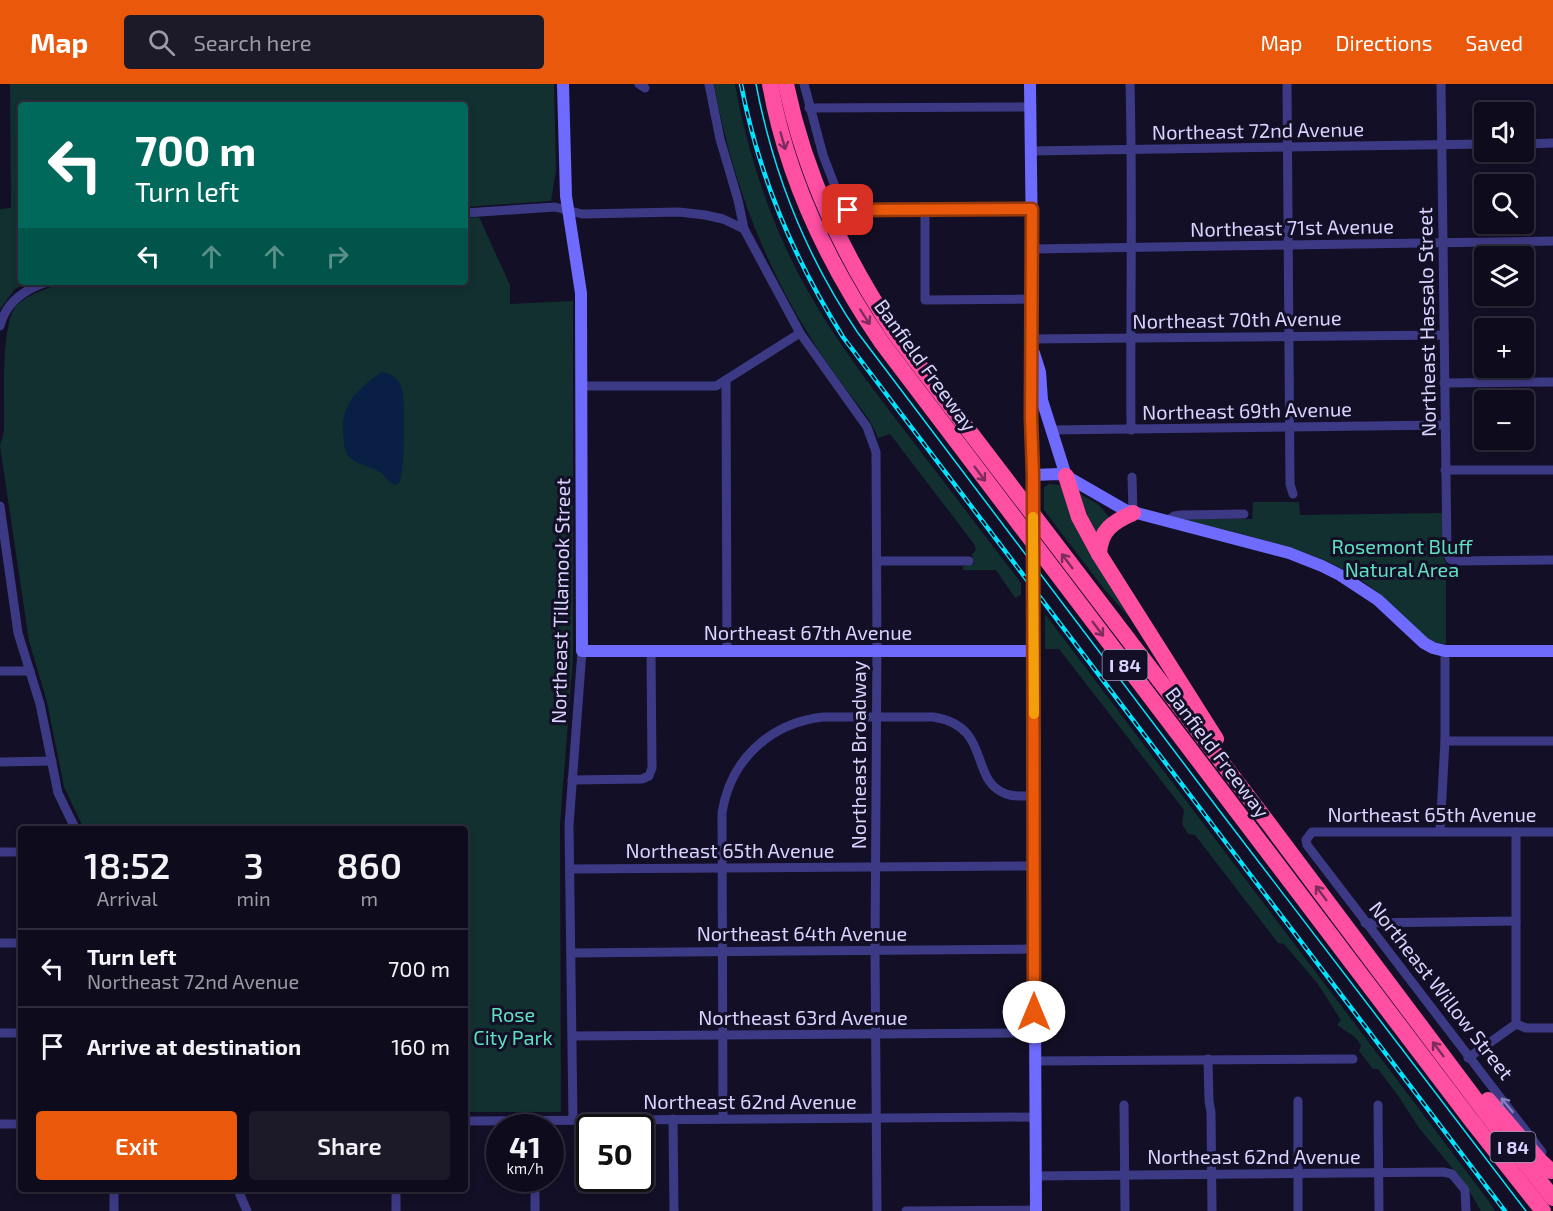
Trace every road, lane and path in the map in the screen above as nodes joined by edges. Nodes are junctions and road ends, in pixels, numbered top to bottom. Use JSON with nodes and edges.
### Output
{"nodes":[{"id":1,"x":563,"y":84,"type":"edge"},
{"id":2,"x":709,"y":84,"type":"edge"},
{"id":3,"x":770,"y":84,"type":"edge"},
{"id":4,"x":786,"y":84,"type":"edge"},
{"id":5,"x":804,"y":84,"type":"edge"},
{"id":6,"x":1030,"y":84,"type":"edge"},
{"id":7,"x":1130,"y":84,"type":"edge"},
{"id":8,"x":1287,"y":84,"type":"edge"},
{"id":9,"x":1441,"y":84,"type":"edge"},
{"id":10,"x":1030,"y":107,"type":"junction"},
{"id":11,"x":809,"y":108,"type":"junction"},
{"id":12,"x":1553,"y":143,"type":"edge"},
{"id":13,"x":1474,"y":144,"type":"edge"},
{"id":14,"x":1534,"y":144,"type":"edge"},
{"id":15,"x":1442,"y":145,"type":"junction"},
{"id":16,"x":1288,"y":147,"type":"junction"},
{"id":17,"x":1132,"y":149,"type":"junction"},
{"id":18,"x":1031,"y":151,"type":"junction"},
{"id":19,"x":1032,"y":209,"type":"junction"},
{"id":20,"x":925,"y":210,"type":"junction"},
{"id":21,"x":568,"y":211,"type":"junction"},
{"id":22,"x":468,"y":213,"type":"edge"},
{"id":23,"x":744,"y":229,"type":"junction"},
{"id":24,"x":1553,"y":241,"type":"edge"},
{"id":25,"x":1443,"y":243,"type":"junction"},
{"id":26,"x":1289,"y":245,"type":"junction"},
{"id":27,"x":1131,"y":247,"type":"junction"},
{"id":28,"x":1032,"y":249,"type":"junction"},
{"id":29,"x":39,"y":285,"type":"edge"},
{"id":30,"x":1032,"y":299,"type":"junction"},
{"id":31,"x":0,"y":326,"type":"edge"},
{"id":32,"x":800,"y":333,"type":"junction"},
{"id":33,"x":1444,"y":335,"type":"junction"},
{"id":34,"x":1288,"y":337,"type":"junction"},
{"id":35,"x":1031,"y":339,"type":"junction"},
{"id":36,"x":1131,"y":339,"type":"junction"},
{"id":37,"x":726,"y":381,"type":"junction"},
{"id":38,"x":1553,"y":382,"type":"edge"},
{"id":39,"x":1444,"y":383,"type":"junction"},
{"id":40,"x":582,"y":386,"type":"junction"},
{"id":41,"x":1444,"y":425,"type":"junction"},
{"id":42,"x":1289,"y":428,"type":"junction"},
{"id":43,"x":1050,"y":430,"type":"junction"},
{"id":44,"x":1131,"y":430,"type":"junction"},
{"id":45,"x":1445,"y":470,"type":"junction"},
{"id":46,"x":1553,"y":470,"type":"edge"},
{"id":47,"x":1033,"y":475,"type":"junction"},
{"id":48,"x":1066,"y":476,"type":"junction"},
{"id":49,"x":1132,"y":477,"type":"dead end"},
{"id":50,"x":1293,"y":494,"type":"dead end"},
{"id":51,"x":0,"y":506,"type":"edge"},
{"id":52,"x":1133,"y":513,"type":"junction"},
{"id":53,"x":1244,"y":514,"type":"dead end"},
{"id":54,"x":1166,"y":521,"type":"junction"},
{"id":55,"x":1099,"y":554,"type":"junction"},
{"id":56,"x":1553,"y":560,"type":"edge"},
{"id":57,"x":877,"y":561,"type":"junction"},
{"id":58,"x":969,"y":561,"type":"dead end"},
{"id":59,"x":5,"y":581,"type":"edge"},
{"id":60,"x":582,"y":651,"type":"junction"},
{"id":61,"x":651,"y":651,"type":"junction"},
{"id":62,"x":727,"y":651,"type":"junction"},
{"id":63,"x":877,"y":651,"type":"junction"},
{"id":64,"x":1033,"y":651,"type":"junction"},
{"id":65,"x":1445,"y":651,"type":"junction"},
{"id":66,"x":1553,"y":651,"type":"edge"},
{"id":67,"x":30,"y":671,"type":"junction"},
{"id":68,"x":0,"y":672,"type":"edge"},
{"id":69,"x":877,"y":716,"type":"junction"},
{"id":70,"x":1445,"y":741,"type":"junction"},
{"id":71,"x":1553,"y":741,"type":"edge"},
{"id":72,"x":51,"y":761,"type":"junction"},
{"id":73,"x":0,"y":762,"type":"edge"},
{"id":74,"x":573,"y":780,"type":"junction"},
{"id":75,"x":1034,"y":796,"type":"junction"},
{"id":76,"x":1269,"y":824,"type":"junction"},
{"id":77,"x":74,"y":826,"type":"edge"},
{"id":78,"x":1312,"y":832,"type":"joint"},
{"id":79,"x":1440,"y":832,"type":"junction"},
{"id":80,"x":1516,"y":832,"type":"junction"},
{"id":81,"x":1553,"y":832,"type":"edge"},
{"id":82,"x":0,"y":852,"type":"edge"},
{"id":83,"x":18,"y":852,"type":"edge"},
{"id":84,"x":1034,"y":866,"type":"junction"},
{"id":85,"x":875,"y":867,"type":"junction"},
{"id":86,"x":722,"y":868,"type":"junction"},
{"id":87,"x":570,"y":869,"type":"junction"},
{"id":88,"x":1516,"y":921,"type":"junction"},
{"id":89,"x":1365,"y":922,"type":"junction"},
{"id":90,"x":0,"y":943,"type":"edge"},
{"id":91,"x":18,"y":943,"type":"edge"},
{"id":92,"x":1034,"y":949,"type":"junction"},
{"id":93,"x":875,"y":950,"type":"junction"},
{"id":94,"x":571,"y":952,"type":"junction"},
{"id":95,"x":722,"y":952,"type":"junction"},
{"id":96,"x":1516,"y":1024,"type":"junction"},
{"id":97,"x":1553,"y":1028,"type":"edge"},
{"id":98,"x":18,"y":1033,"type":"edge"},
{"id":99,"x":1034,"y":1033,"type":"junction"},
{"id":100,"x":0,"y":1034,"type":"edge"},
{"id":101,"x":876,"y":1034,"type":"junction"},
{"id":102,"x":723,"y":1035,"type":"junction"},
{"id":103,"x":572,"y":1036,"type":"junction"},
{"id":104,"x":1468,"y":1058,"type":"junction"},
{"id":105,"x":1208,"y":1059,"type":"junction"},
{"id":106,"x":1353,"y":1059,"type":"dead end"},
{"id":107,"x":1034,"y":1061,"type":"junction"},
{"id":108,"x":1474,"y":1095,"type":"junction"},
{"id":109,"x":1298,"y":1101,"type":"dead end"},
{"id":110,"x":1124,"y":1105,"type":"dead end"},
{"id":111,"x":1378,"y":1105,"type":"dead end"},
{"id":112,"x":1035,"y":1117,"type":"junction"},
{"id":113,"x":723,"y":1118,"type":"junction"},
{"id":114,"x":876,"y":1118,"type":"junction"},
{"id":115,"x":673,"y":1119,"type":"junction"},
{"id":116,"x":573,"y":1120,"type":"junction"},
{"id":117,"x":468,"y":1121,"type":"edge"},
{"id":118,"x":564,"y":1121,"type":"edge"},
{"id":119,"x":486,"y":1122,"type":"edge"},
{"id":120,"x":0,"y":1124,"type":"edge"},
{"id":121,"x":18,"y":1124,"type":"edge"},
{"id":122,"x":1552,"y":1172,"type":"edge"},
{"id":123,"x":1379,"y":1173,"type":"junction"},
{"id":124,"x":1125,"y":1174,"type":"junction"},
{"id":125,"x":1212,"y":1174,"type":"junction"},
{"id":126,"x":1298,"y":1174,"type":"junction"},
{"id":127,"x":1035,"y":1176,"type":"junction"},
{"id":128,"x":114,"y":1192,"type":"edge"},
{"id":129,"x":239,"y":1192,"type":"edge"},
{"id":130,"x":396,"y":1192,"type":"edge"},
{"id":131,"x":535,"y":1192,"type":"edge"},
{"id":132,"x":1553,"y":1198,"type":"edge"},
{"id":133,"x":1036,"y":1210,"type":"edge"},
{"id":134,"x":114,"y":1211,"type":"edge"},
{"id":135,"x":247,"y":1211,"type":"edge"},
{"id":136,"x":396,"y":1211,"type":"edge"},
{"id":137,"x":535,"y":1211,"type":"edge"},
{"id":138,"x":674,"y":1211,"type":"edge"},
{"id":139,"x":877,"y":1211,"type":"edge"},
{"id":140,"x":906,"y":1211,"type":"edge"},
{"id":141,"x":1125,"y":1211,"type":"edge"},
{"id":142,"x":1212,"y":1211,"type":"edge"},
{"id":143,"x":1298,"y":1211,"type":"edge"},
{"id":144,"x":1380,"y":1211,"type":"edge"},
{"id":145,"x":1466,"y":1211,"type":"edge"},
{"id":146,"x":1543,"y":1211,"type":"edge"}],
"edges":[{"from":1,"to":21,"type":"street","name":"Northeast Tillamook Street"},
{"from":2,"to":23,"type":"street","name":"Northeast Broadway"},
{"from":3,"to":146,"type":"highway","name":"Banfield Freeway","number":"I 84","one_way":true},
{"from":76,"to":4,"type":"highway","name":"Banfield Freeway","number":"I 84","one_way":true},
{"from":5,"to":11,"type":"street"},
{"from":6,"to":10,"type":"street"},
{"from":7,"to":17,"type":"street"},
{"from":8,"to":16,"type":"street"},
{"from":9,"to":15,"type":"street","name":"Northeast Hassalo Street"},
{"from":10,"to":11,"type":"street"},
{"from":10,"to":18,"type":"street"},
{"from":11,"to":20,"type":"street"},
{"from":12,"to":14,"type":"street"},
{"from":13,"to":15,"type":"street","name":"Northeast 72nd Avenue"},
{"from":15,"to":16,"type":"street","name":"Northeast 72nd Avenue"},
{"from":15,"to":25,"type":"street","name":"Northeast Hassalo Street"},
{"from":16,"to":17,"type":"street","name":"Northeast 72nd Avenue"},
{"from":16,"to":26,"type":"street"},
{"from":17,"to":18,"type":"street","name":"Northeast 72nd Avenue"},
{"from":17,"to":27,"type":"street"},
{"from":18,"to":19,"type":"street"},
{"from":19,"to":20,"type":"street"},
{"from":19,"to":28,"type":"street"},
{"from":20,"to":30,"type":"street"},
{"from":21,"to":22,"type":"street"},
{"from":21,"to":23,"type":"street"},
{"from":21,"to":40,"type":"street","name":"Northeast Tillamook Street"},
{"from":23,"to":32,"type":"street","name":"Northeast Broadway"},
{"from":24,"to":25,"type":"street","name":"Northeast 71st Avenue"},
{"from":25,"to":26,"type":"street","name":"Northeast 71st Avenue"},
{"from":25,"to":33,"type":"street","name":"Northeast Hassalo Street"},
{"from":26,"to":27,"type":"street","name":"Northeast 71st Avenue"},
{"from":26,"to":34,"type":"street"},
{"from":27,"to":28,"type":"street","name":"Northeast 71st Avenue"},
{"from":27,"to":36,"type":"street"},
{"from":28,"to":30,"type":"street"},
{"from":29,"to":31,"type":"street"},
{"from":30,"to":35,"type":"street"},
{"from":32,"to":37,"type":"street"},
{"from":32,"to":57,"type":"street","name":"Northeast Broadway"},
{"from":33,"to":34,"type":"street","name":"Northeast 70th Avenue"},
{"from":33,"to":39,"type":"street","name":"Northeast Hassalo Street"},
{"from":34,"to":36,"type":"street","name":"Northeast 70th Avenue"},
{"from":34,"to":42,"type":"street"},
{"from":35,"to":36,"type":"street","name":"Northeast 70th Avenue"},
{"from":35,"to":43,"type":"street"},
{"from":35,"to":47,"type":"street"},
{"from":36,"to":44,"type":"street"},
{"from":37,"to":40,"type":"street"},
{"from":37,"to":62,"type":"street"},
{"from":38,"to":39,"type":"street"},
{"from":39,"to":41,"type":"street","name":"Northeast Hassalo Street"},
{"from":40,"to":60,"type":"street","name":"Northeast Tillamook Street"},
{"from":41,"to":42,"type":"street","name":"Northeast 69th Avenue"},
{"from":41,"to":45,"type":"street","name":"Northeast Hassalo Street"},
{"from":42,"to":44,"type":"street","name":"Northeast 69th Avenue"},
{"from":42,"to":50,"type":"street"},
{"from":43,"to":44,"type":"street","name":"Northeast 69th Avenue"},
{"from":43,"to":48,"type":"street"},
{"from":45,"to":46,"type":"street"},
{"from":45,"to":56,"type":"street","name":"Northeast Hassalo Street"},
{"from":47,"to":48,"type":"street"},
{"from":47,"to":64,"type":"street","bridge":true},
{"from":48,"to":52,"type":"street"},
{"from":48,"to":55,"type":"highway"},
{"from":49,"to":52,"type":"street"},
{"from":51,"to":59,"type":"street"},
{"from":52,"to":54,"type":"street"},
{"from":52,"to":55,"type":"highway"},
{"from":53,"to":54,"type":"street"},
{"from":54,"to":65,"type":"street"},
{"from":55,"to":76,"type":"highway"},
{"from":57,"to":58,"type":"street"},
{"from":57,"to":63,"type":"street","name":"Northeast Broadway"},
{"from":59,"to":67,"type":"street"},
{"from":60,"to":61,"type":"street","name":"Northeast 67th Avenue"},
{"from":60,"to":74,"type":"street","name":"Northeast Tillamook Street"},
{"from":61,"to":62,"type":"street","name":"Northeast 67th Avenue"},
{"from":61,"to":74,"type":"street"},
{"from":62,"to":63,"type":"street","name":"Northeast 67th Avenue"},
{"from":63,"to":64,"type":"street","name":"Northeast 67th Avenue"},
{"from":63,"to":69,"type":"street","name":"Northeast Broadway"},
{"from":64,"to":75,"type":"street"},
{"from":65,"to":66,"type":"street"},
{"from":65,"to":70,"type":"street"},
{"from":67,"to":68,"type":"street"},
{"from":67,"to":72,"type":"street"},
{"from":69,"to":75,"type":"street"},
{"from":69,"to":85,"type":"street","name":"Northeast Broadway"},
{"from":69,"to":86,"type":"street"},
{"from":70,"to":71,"type":"street"},
{"from":70,"to":79,"type":"street"},
{"from":72,"to":73,"type":"street"},
{"from":72,"to":77,"type":"street"},
{"from":74,"to":87,"type":"street","name":"Northeast Tillamook Street"},
{"from":75,"to":84,"type":"street"},
{"from":108,"to":76,"type":"highway","name":"Banfield Freeway","number":"I 84","one_way":true},
{"from":78,"to":79,"type":"street","name":"Northeast 65th Avenue"},
{"from":78,"to":89,"type":"street","name":"Northeast Willow Street"},
{"from":79,"to":80,"type":"street","name":"Northeast 65th Avenue"},
{"from":80,"to":81,"type":"street","name":"Northeast 65th Avenue"},
{"from":80,"to":88,"type":"street"},
{"from":82,"to":83,"type":"street"},
{"from":84,"to":85,"type":"street","name":"Northeast 65th Avenue"},
{"from":84,"to":92,"type":"street"},
{"from":85,"to":86,"type":"street","name":"Northeast 65th Avenue"},
{"from":85,"to":93,"type":"street","name":"Northeast Broadway"},
{"from":86,"to":87,"type":"street","name":"Northeast 65th Avenue"},
{"from":86,"to":95,"type":"street"},
{"from":87,"to":94,"type":"street","name":"Northeast Tillamook Street"},
{"from":88,"to":89,"type":"street"},
{"from":88,"to":96,"type":"street"},
{"from":89,"to":104,"type":"street","name":"Northeast Willow Street"},
{"from":90,"to":91,"type":"street"},
{"from":92,"to":93,"type":"street","name":"Northeast 64th Avenue"},
{"from":92,"to":99,"type":"street"},
{"from":93,"to":95,"type":"street","name":"Northeast 64th Avenue"},
{"from":93,"to":101,"type":"street","name":"Northeast Broadway"},
{"from":94,"to":95,"type":"street","name":"Northeast 64th Avenue"},
{"from":94,"to":103,"type":"street","name":"Northeast Tillamook Street"},
{"from":95,"to":102,"type":"street"},
{"from":96,"to":97,"type":"street"},
{"from":96,"to":104,"type":"street"},
{"from":98,"to":100,"type":"street"},
{"from":99,"to":101,"type":"street","name":"Northeast 63rd Avenue"},
{"from":99,"to":107,"type":"street"},
{"from":101,"to":102,"type":"street","name":"Northeast 63rd Avenue"},
{"from":101,"to":114,"type":"street","name":"Northeast Broadway"},
{"from":102,"to":103,"type":"street","name":"Northeast 63rd Avenue"},
{"from":102,"to":113,"type":"street"},
{"from":103,"to":116,"type":"street","name":"Northeast Tillamook Street"},
{"from":122,"to":104,"type":"street","name":"Northeast Willow Street","one_way":true},
{"from":105,"to":106,"type":"street"},
{"from":105,"to":107,"type":"street"},
{"from":105,"to":125,"type":"street"},
{"from":107,"to":112,"type":"street"},
{"from":108,"to":122,"type":"highway"},
{"from":108,"to":132,"type":"highway","name":"Banfield Freeway","number":"I 84"},
{"from":109,"to":126,"type":"street"},
{"from":110,"to":124,"type":"street"},
{"from":111,"to":123,"type":"street"},
{"from":112,"to":114,"type":"street","name":"Northeast 62nd Avenue"},
{"from":112,"to":127,"type":"street"},
{"from":113,"to":114,"type":"street","name":"Northeast 62nd Avenue"},
{"from":113,"to":115,"type":"street","name":"Northeast 62nd Avenue"},
{"from":114,"to":139,"type":"street","name":"Northeast Broadway"},
{"from":115,"to":116,"type":"street","name":"Northeast 62nd Avenue"},
{"from":115,"to":138,"type":"street"},
{"from":116,"to":118,"type":"street","name":"Northeast 62nd Avenue"},
{"from":117,"to":119,"type":"street","name":"Northeast 62nd Avenue"},
{"from":120,"to":121,"type":"street"},
{"from":123,"to":126,"type":"street","name":"Northeast 62nd Avenue"},
{"from":123,"to":144,"type":"street"},
{"from":123,"to":145,"type":"street","name":"Northeast 62nd Avenue"},
{"from":124,"to":125,"type":"street","name":"Northeast 62nd Avenue"},
{"from":124,"to":127,"type":"street","name":"Northeast 62nd Avenue"},
{"from":124,"to":141,"type":"street"},
{"from":125,"to":126,"type":"street","name":"Northeast 62nd Avenue"},
{"from":125,"to":142,"type":"street"},
{"from":126,"to":143,"type":"street"},
{"from":127,"to":133,"type":"street"},
{"from":128,"to":134,"type":"street"},
{"from":129,"to":135,"type":"street"},
{"from":130,"to":136,"type":"street"},
{"from":131,"to":137,"type":"street"},
{"from":133,"to":140,"type":"street"}]}
